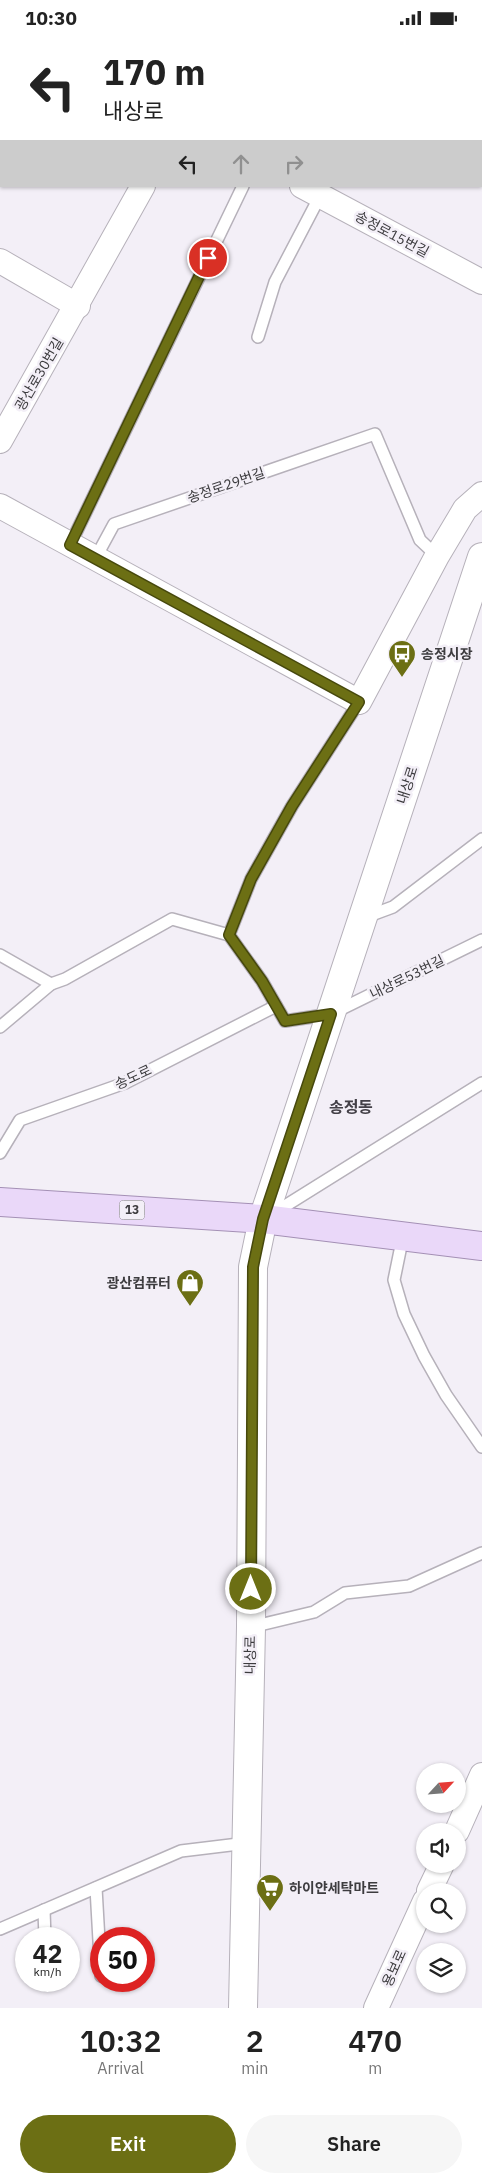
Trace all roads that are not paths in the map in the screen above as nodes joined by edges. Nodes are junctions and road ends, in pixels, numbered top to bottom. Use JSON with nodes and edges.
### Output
{"nodes":[{"id":1,"x":142,"y":187,"type":"edge"},
{"id":2,"x":242,"y":187,"type":"edge"},
{"id":3,"x":311,"y":191,"type":"edge"},
{"id":4,"x":0,"y":261,"type":"edge"},
{"id":5,"x":482,"y":282,"type":"edge"},
{"id":6,"x":78,"y":306,"type":"junction"},
{"id":7,"x":258,"y":337,"type":"dead end"},
{"id":8,"x":0,"y":441,"type":"edge"},
{"id":9,"x":482,"y":494,"type":"edge"},
{"id":10,"x":0,"y":505,"type":"edge"},
{"id":11,"x":70,"y":545,"type":"junction"},
{"id":12,"x":437,"y":556,"type":"junction"},
{"id":13,"x":482,"y":557,"type":"edge"},
{"id":14,"x":95,"y":559,"type":"junction"},
{"id":15,"x":359,"y":702,"type":"junction"},
{"id":16,"x":482,"y":839,"type":"edge"},
{"id":17,"x":363,"y":919,"type":"junction"},
{"id":18,"x":229,"y":935,"type":"junction"},
{"id":19,"x":482,"y":940,"type":"edge"},
{"id":20,"x":0,"y":955,"type":"edge"},
{"id":21,"x":51,"y":984,"type":"junction"},
{"id":22,"x":276,"y":1006,"type":"junction"},
{"id":23,"x":331,"y":1014,"type":"junction"},
{"id":24,"x":0,"y":1027,"type":"edge"},
{"id":25,"x":482,"y":1083,"type":"edge"},
{"id":26,"x":0,"y":1153,"type":"edge"},
{"id":27,"x":0,"y":1202,"type":"edge"},
{"id":28,"x":263,"y":1219,"type":"junction"},
{"id":29,"x":403,"y":1236,"type":"junction"},
{"id":30,"x":482,"y":1245,"type":"edge"},
{"id":31,"x":482,"y":1447,"type":"edge"},
{"id":32,"x":482,"y":1553,"type":"edge"},
{"id":33,"x":251,"y":1627,"type":"junction"},
{"id":34,"x":482,"y":1775,"type":"edge"},
{"id":35,"x":461,"y":1823,"type":"edge"},
{"id":36,"x":247,"y":1843,"type":"junction"},
{"id":37,"x":96,"y":1888,"type":"junction"},
{"id":38,"x":44,"y":1910,"type":"junction"},
{"id":39,"x":416,"y":1921,"type":"edge"},
{"id":40,"x":45,"y":1927,"type":"edge"},
{"id":41,"x":99,"y":1927,"type":"edge"},
{"id":42,"x":0,"y":1929,"type":"edge"},
{"id":43,"x":243,"y":2008,"type":"edge"},
{"id":44,"x":376,"y":2008,"type":"edge"}],
"edges":[{"from":1,"to":6,"type":"street","name":"광산로30번길"},
{"from":2,"to":11,"type":"lane"},
{"from":3,"to":5,"type":"street","name":"송정로15번길"},
{"from":3,"to":7,"type":"lane"},
{"from":4,"to":6,"type":"street"},
{"from":6,"to":8,"type":"street","name":"광산로30번길"},
{"from":9,"to":12,"type":"street"},
{"from":10,"to":11,"type":"street"},
{"from":11,"to":14,"type":"street"},
{"from":12,"to":14,"type":"lane","name":"송정로29번길"},
{"from":12,"to":15,"type":"street"},
{"from":13,"to":17,"type":"main road","name":"내상로"},
{"from":14,"to":15,"type":"street"},
{"from":15,"to":18,"type":"lane"},
{"from":16,"to":17,"type":"lane"},
{"from":17,"to":23,"type":"main road","name":"내상로"},
{"from":18,"to":21,"type":"lane"},
{"from":18,"to":22,"type":"lane"},
{"from":19,"to":23,"type":"lane","name":"내상로53번길"},
{"from":20,"to":21,"type":"lane"},
{"from":21,"to":24,"type":"lane"},
{"from":22,"to":23,"type":"lane"},
{"from":22,"to":26,"type":"lane","name":"송도로"},
{"from":23,"to":28,"type":"main road","name":"내상로"},
{"from":25,"to":28,"type":"lane"},
{"from":27,"to":28,"type":"main road","number":"13"},
{"from":28,"to":29,"type":"main road","number":"13"},
{"from":28,"to":33,"type":"main road","name":"내상로"},
{"from":29,"to":30,"type":"main road","number":"13"},
{"from":29,"to":31,"type":"lane"},
{"from":32,"to":33,"type":"lane"},
{"from":33,"to":36,"type":"main road","name":"내상로"},
{"from":34,"to":35,"type":"street"},
{"from":36,"to":37,"type":"lane"},
{"from":36,"to":43,"type":"main road","name":"내상로"},
{"from":37,"to":38,"type":"lane"},
{"from":37,"to":41,"type":"lane"},
{"from":38,"to":40,"type":"lane"},
{"from":38,"to":42,"type":"lane"},
{"from":39,"to":44,"type":"street","name":"용보로"}]}
